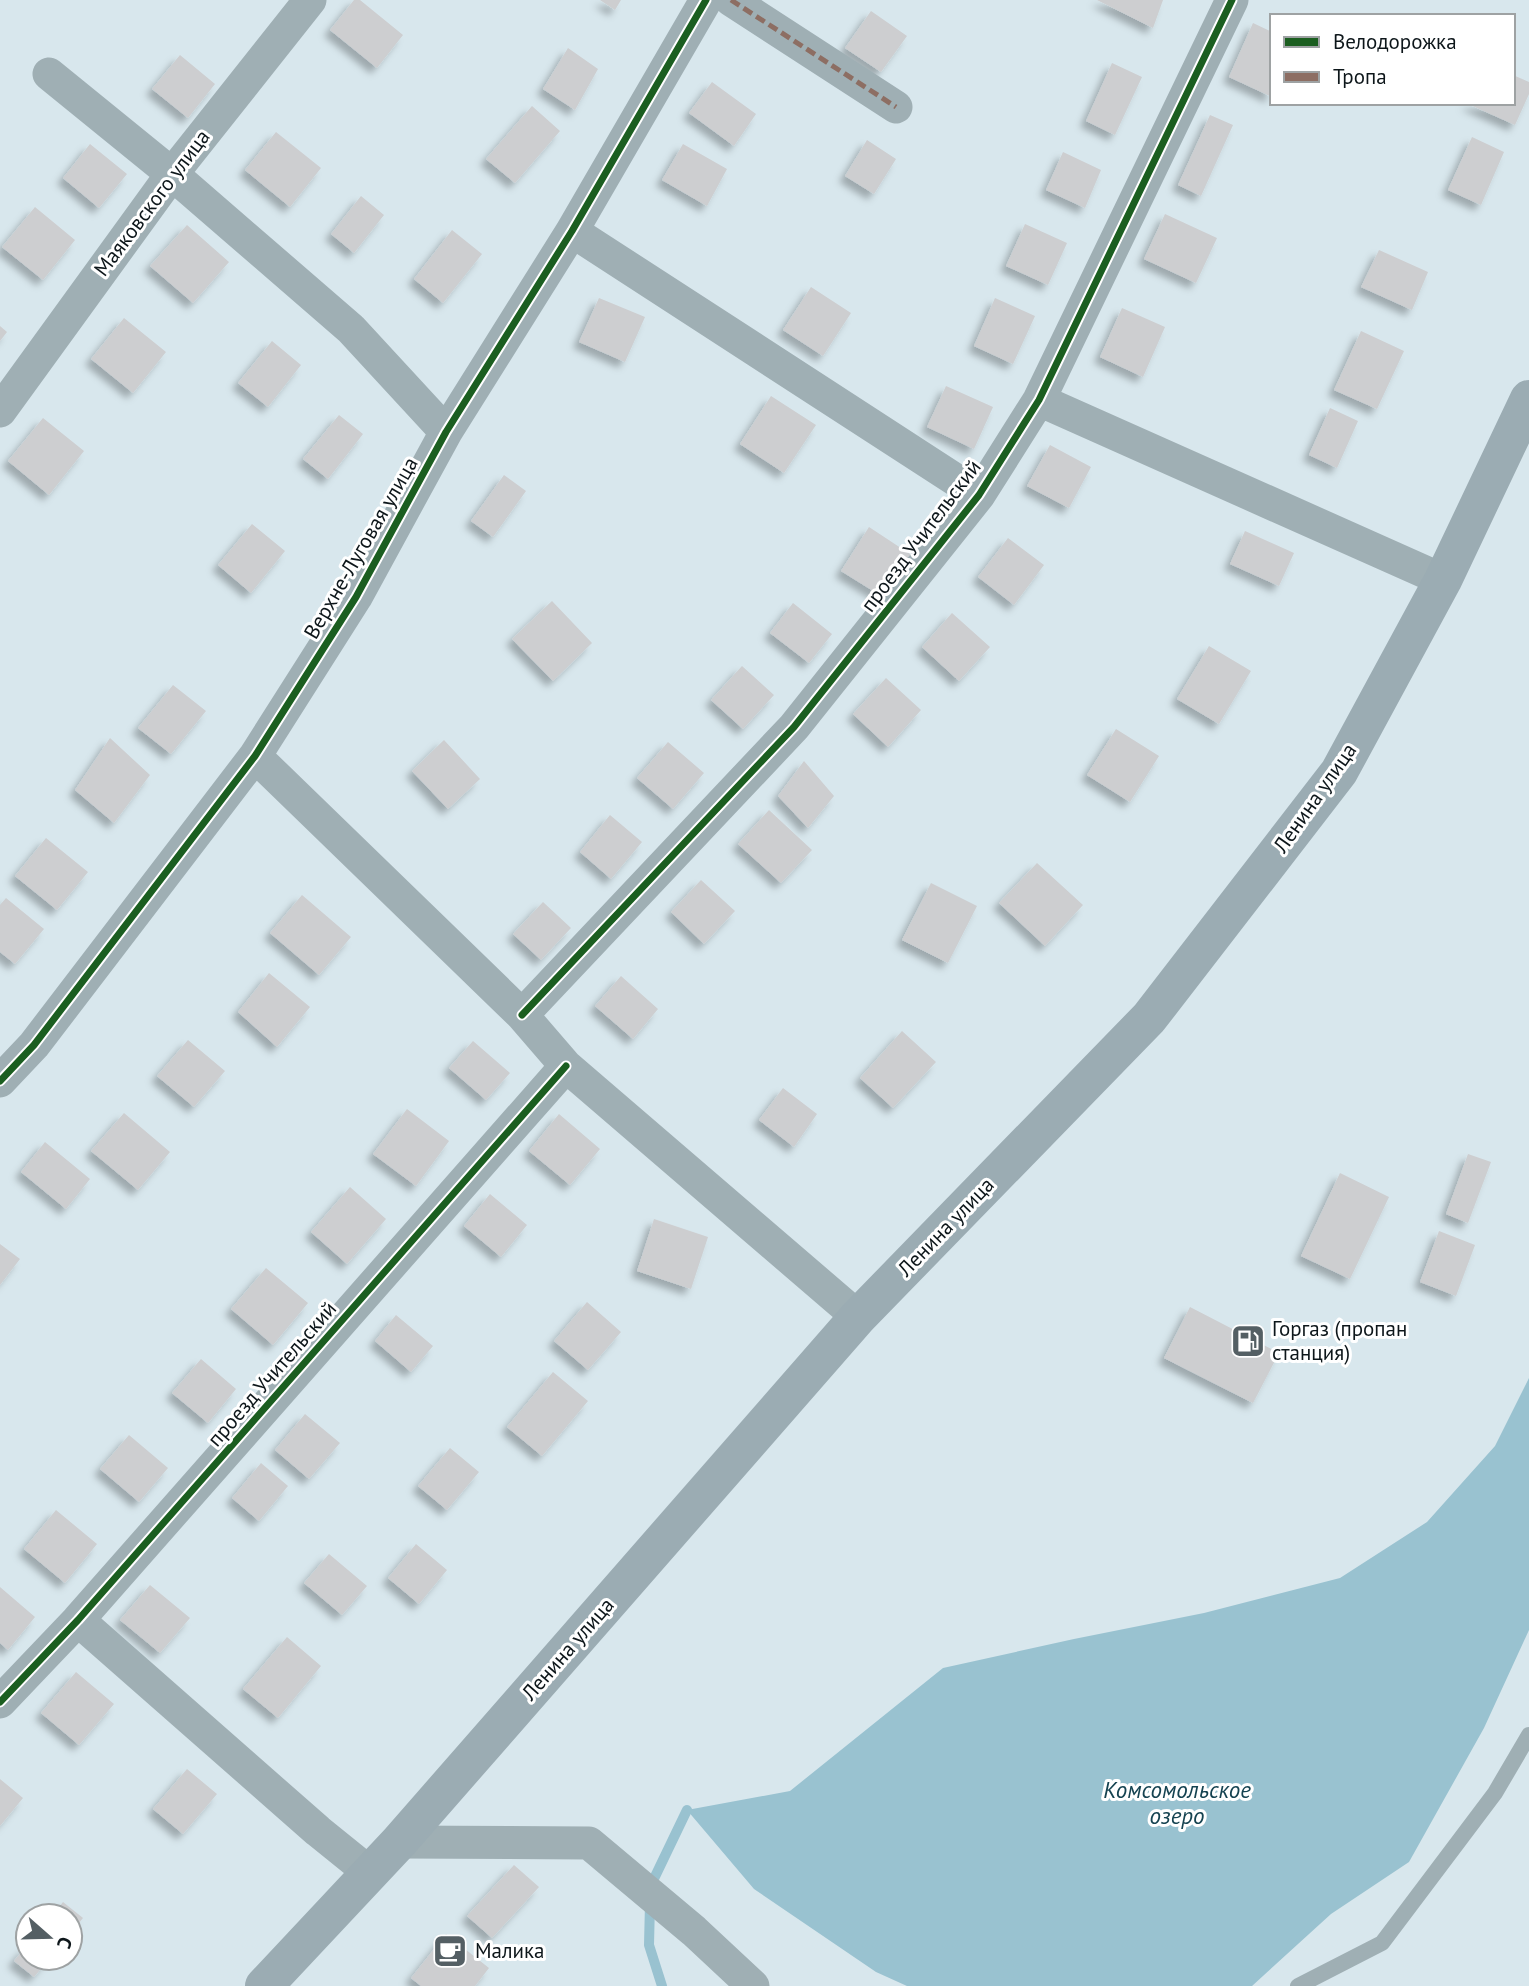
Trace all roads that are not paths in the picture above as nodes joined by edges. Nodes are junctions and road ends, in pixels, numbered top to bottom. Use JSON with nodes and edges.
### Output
{"nodes":[{"id":1,"x":310,"y":0,"type":"edge"},
{"id":2,"x":706,"y":0,"type":"edge"},
{"id":3,"x":731,"y":0,"type":"edge"},
{"id":4,"x":1232,"y":0,"type":"edge"},
{"id":5,"x":49,"y":74,"type":"dead end"},
{"id":6,"x":896,"y":107,"type":"dead end"},
{"id":7,"x":172,"y":174,"type":"junction"},
{"id":8,"x":572,"y":232,"type":"junction"},
{"id":9,"x":1529,"y":399,"type":"edge"},
{"id":10,"x":1039,"y":400,"type":"junction"},
{"id":11,"x":0,"y":411,"type":"edge"},
{"id":12,"x":446,"y":432,"type":"junction"},
{"id":13,"x":979,"y":495,"type":"junction"},
{"id":14,"x":1443,"y":580,"type":"junction"},
{"id":15,"x":255,"y":756,"type":"junction"},
{"id":16,"x":522,"y":1015,"type":"junction"},
{"id":17,"x":566,"y":1066,"type":"junction"},
{"id":18,"x":0,"y":1081,"type":"edge"},
{"id":19,"x":858,"y":1317,"type":"junction"},
{"id":20,"x":78,"y":1620,"type":"junction"},
{"id":21,"x":0,"y":1702,"type":"edge"},
{"id":22,"x":1529,"y":1735,"type":"edge"},
{"id":23,"x":399,"y":1842,"type":"junction"},
{"id":24,"x":370,"y":1873,"type":"junction"},
{"id":25,"x":264,"y":1986,"type":"edge"},
{"id":26,"x":753,"y":1986,"type":"edge"},
{"id":27,"x":1298,"y":1986,"type":"edge"}],
"edges":[{"from":1,"to":7,"type":"street","name":"Маяковского улица"},
{"from":2,"to":8,"type":"street","name":"Верхне-Луговая улица"},
{"from":3,"to":6,"type":"street"},
{"from":4,"to":10,"type":"street","name":"проезд Учительский"},
{"from":5,"to":7,"type":"street"},
{"from":7,"to":11,"type":"street","name":"Маяковского улица"},
{"from":7,"to":12,"type":"street"},
{"from":8,"to":12,"type":"street","name":"Верхне-Луговая улица"},
{"from":8,"to":13,"type":"street"},
{"from":9,"to":14,"type":"main road","name":"Ленина улица"},
{"from":10,"to":13,"type":"street","name":"проезд Учительский"},
{"from":10,"to":14,"type":"street"},
{"from":12,"to":15,"type":"street","name":"Верхне-Луговая улица"},
{"from":13,"to":16,"type":"street","name":"проезд Учительский"},
{"from":14,"to":19,"type":"main road","name":"Ленина улица"},
{"from":15,"to":16,"type":"street"},
{"from":15,"to":18,"type":"street","name":"Верхне-Луговая улица"},
{"from":16,"to":17,"type":"street"},
{"from":17,"to":19,"type":"street"},
{"from":17,"to":20,"type":"street","name":"проезд Учительский"},
{"from":19,"to":23,"type":"main road","name":"Ленина улица"},
{"from":20,"to":21,"type":"street","name":"проезд Учительский"},
{"from":20,"to":24,"type":"street"},
{"from":22,"to":27,"type":"lane"},
{"from":23,"to":24,"type":"main road","name":"Ленина улица"},
{"from":23,"to":26,"type":"street"},
{"from":24,"to":25,"type":"main road","name":"Ленина улица"}]}
